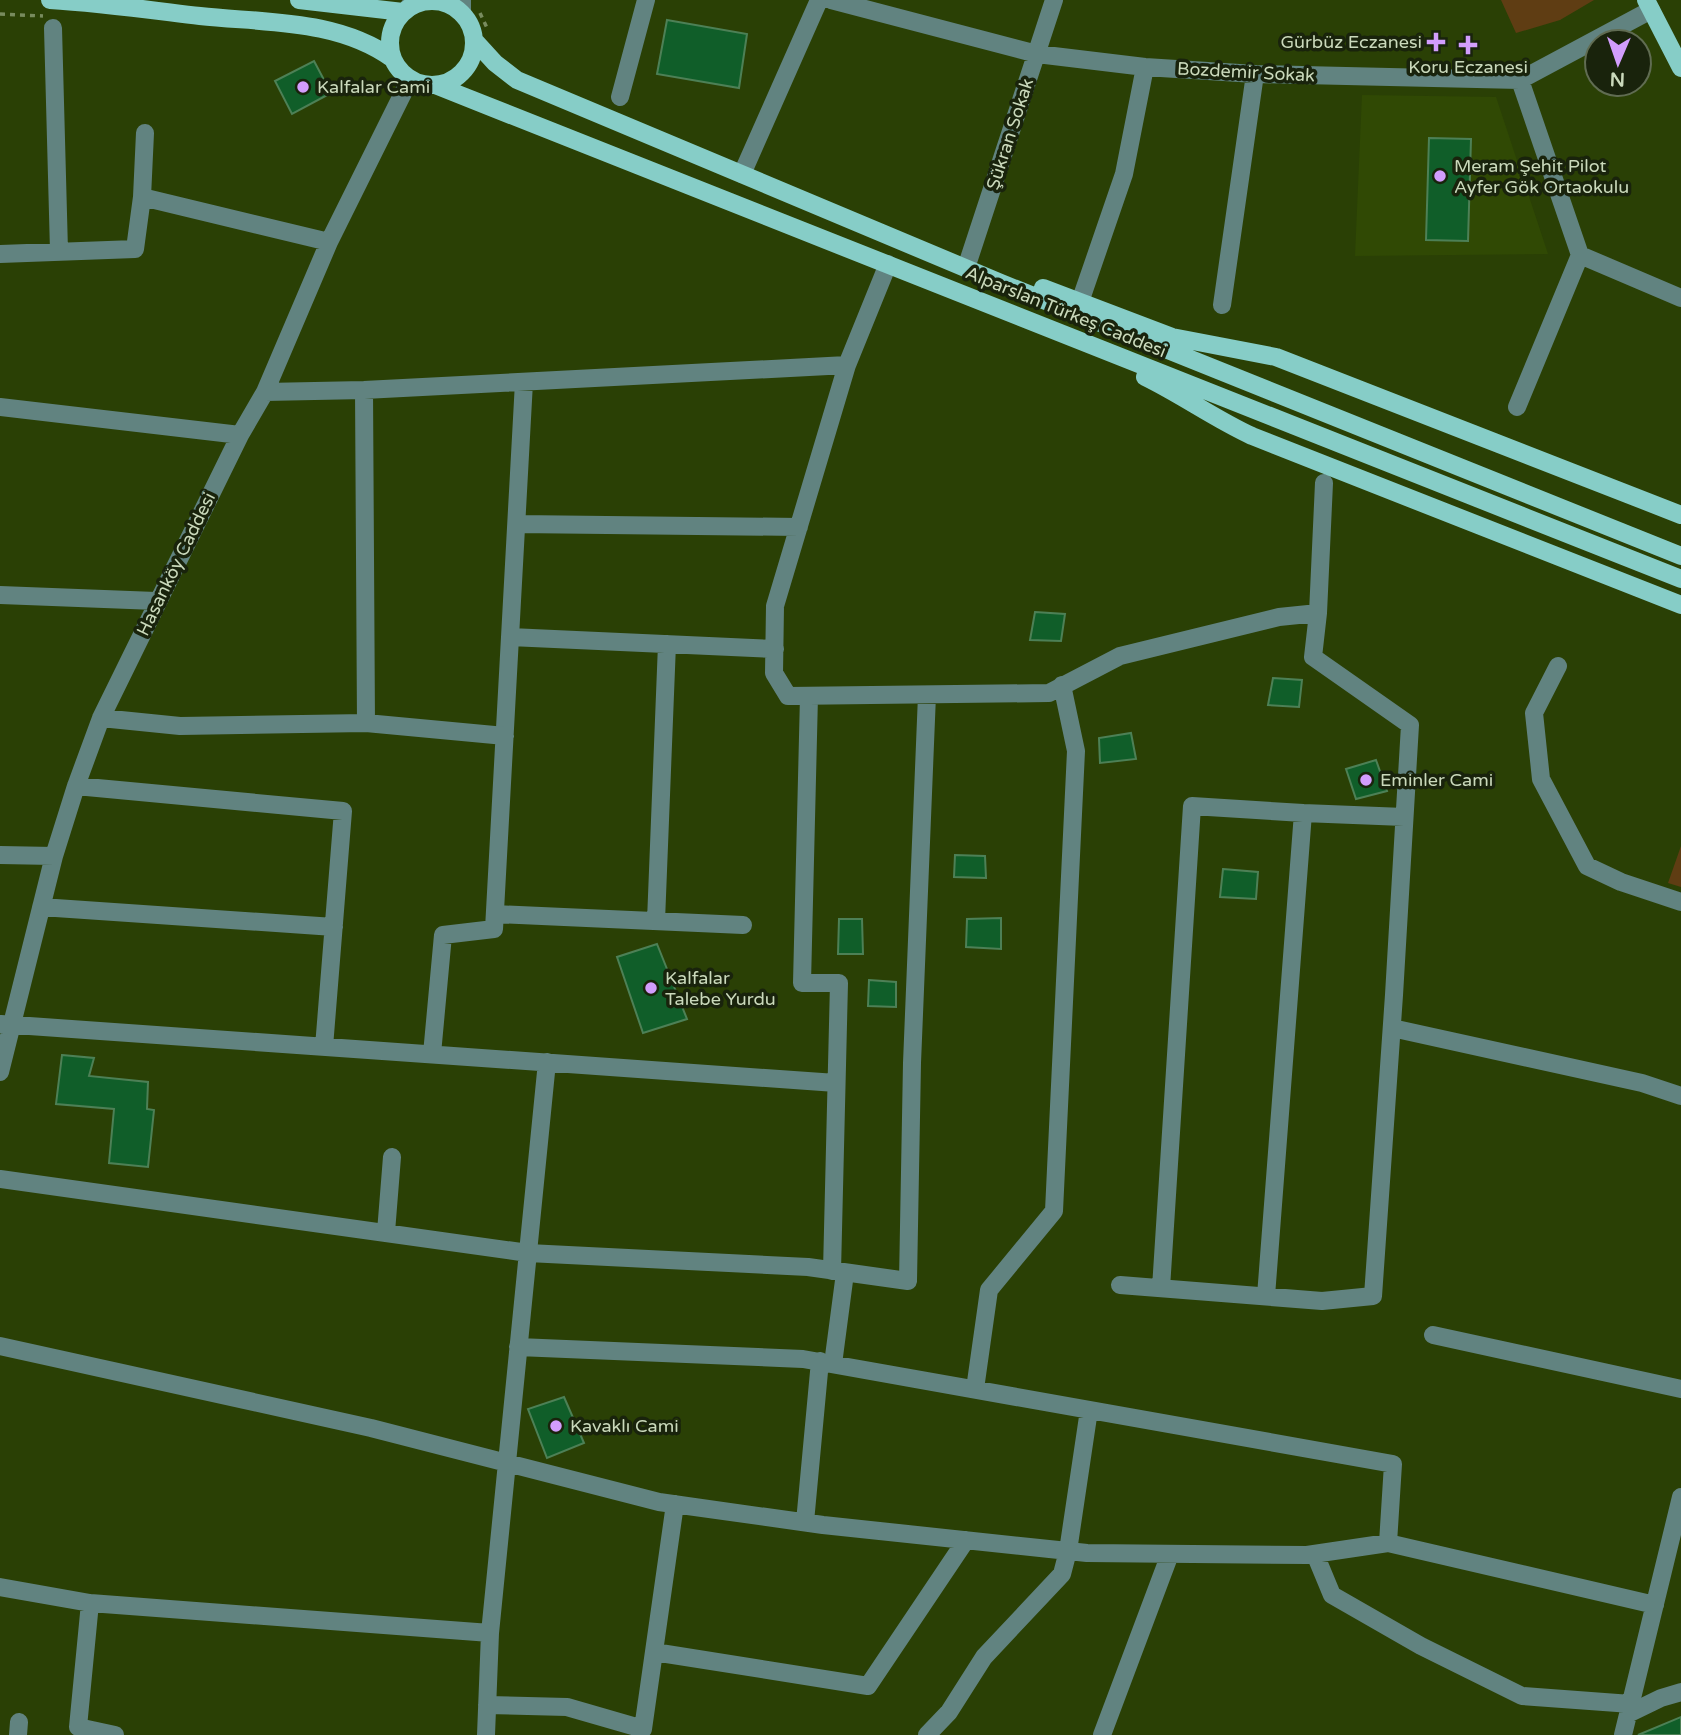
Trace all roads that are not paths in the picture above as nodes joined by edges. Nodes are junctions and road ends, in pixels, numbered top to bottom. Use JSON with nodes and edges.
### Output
{"nodes":[{"id":1,"x":299,"y":0,"type":"edge"},
{"id":2,"x":646,"y":0,"type":"edge"},
{"id":3,"x":819,"y":0,"type":"edge"},
{"id":4,"x":831,"y":0,"type":"edge"},
{"id":5,"x":1054,"y":0,"type":"edge"},
{"id":6,"x":1649,"y":5,"type":"edge"},
{"id":7,"x":409,"y":7,"type":"edge"},
{"id":8,"x":462,"y":7,"type":"edge"},
{"id":9,"x":52,"y":15,"type":"edge"},
{"id":10,"x":474,"y":40,"type":"junction"},
{"id":11,"x":1037,"y":54,"type":"junction"},
{"id":12,"x":393,"y":59,"type":"junction"},
{"id":13,"x":1145,"y":67,"type":"junction"},
{"id":14,"x":1681,"y":68,"type":"edge"},
{"id":15,"x":1255,"y":74,"type":"junction"},
{"id":16,"x":410,"y":79,"type":"junction"},
{"id":17,"x":1520,"y":80,"type":"junction"},
{"id":18,"x":435,"y":85,"type":"junction"},
{"id":19,"x":620,"y":97,"type":"dead end"},
{"id":20,"x":145,"y":133,"type":"dead end"},
{"id":21,"x":742,"y":174,"type":"junction"},
{"id":22,"x":142,"y":197,"type":"junction"},
{"id":23,"x":329,"y":242,"type":"junction"},
{"id":24,"x":59,"y":251,"type":"junction"},
{"id":25,"x":0,"y":254,"type":"edge"},
{"id":26,"x":1580,"y":255,"type":"junction"},
{"id":27,"x":888,"y":264,"type":"junction"},
{"id":28,"x":966,"y":268,"type":"junction"},
{"id":29,"x":1001,"y":283,"type":"junction"},
{"id":30,"x":1681,"y":298,"type":"edge"},
{"id":31,"x":1080,"y":302,"type":"junction"},
{"id":32,"x":1222,"y":305,"type":"dead end"},
{"id":33,"x":993,"y":306,"type":"junction"},
{"id":34,"x":847,"y":365,"type":"junction"},
{"id":35,"x":524,"y":382,"type":"junction"},
{"id":36,"x":364,"y":390,"type":"junction"},
{"id":37,"x":265,"y":391,"type":"junction"},
{"id":38,"x":0,"y":407,"type":"edge"},
{"id":39,"x":1517,"y":407,"type":"dead end"},
{"id":40,"x":240,"y":435,"type":"junction"},
{"id":41,"x":1324,"y":483,"type":"dead end"},
{"id":42,"x":1681,"y":515,"type":"edge"},
{"id":43,"x":517,"y":524,"type":"junction"},
{"id":44,"x":799,"y":527,"type":"junction"},
{"id":45,"x":1681,"y":556,"type":"edge"},
{"id":46,"x":1681,"y":579,"type":"edge"},
{"id":47,"x":0,"y":595,"type":"edge"},
{"id":48,"x":156,"y":601,"type":"junction"},
{"id":49,"x":1681,"y":605,"type":"edge"},
{"id":50,"x":1318,"y":613,"type":"junction"},
{"id":51,"x":510,"y":637,"type":"junction"},
{"id":52,"x":667,"y":644,"type":"junction"},
{"id":53,"x":775,"y":649,"type":"junction"},
{"id":54,"x":1558,"y":666,"type":"dead end"},
{"id":55,"x":1062,"y":685,"type":"junction"},
{"id":56,"x":927,"y":695,"type":"junction"},
{"id":57,"x":809,"y":696,"type":"junction"},
{"id":58,"x":101,"y":718,"type":"junction"},
{"id":59,"x":366,"y":723,"type":"junction"},
{"id":60,"x":505,"y":736,"type":"junction"},
{"id":61,"x":76,"y":786,"type":"junction"},
{"id":62,"x":1303,"y":813,"type":"junction"},
{"id":63,"x":1404,"y":817,"type":"junction"},
{"id":64,"x":0,"y":855,"type":"edge"},
{"id":65,"x":54,"y":856,"type":"junction"},
{"id":66,"x":1681,"y":902,"type":"edge"},
{"id":67,"x":41,"y":907,"type":"junction"},
{"id":68,"x":495,"y":914,"type":"junction"},
{"id":69,"x":656,"y":921,"type":"junction"},
{"id":70,"x":743,"y":925,"type":"dead end"},
{"id":71,"x":334,"y":927,"type":"junction"},
{"id":72,"x":6,"y":1024,"type":"edge"},
{"id":73,"x":1392,"y":1028,"type":"junction"},
{"id":74,"x":324,"y":1047,"type":"junction"},
{"id":75,"x":432,"y":1054,"type":"junction"},
{"id":76,"x":547,"y":1062,"type":"junction"},
{"id":77,"x":0,"y":1072,"type":"edge"},
{"id":78,"x":836,"y":1083,"type":"junction"},
{"id":79,"x":1681,"y":1096,"type":"edge"},
{"id":80,"x":392,"y":1157,"type":"dead end"},
{"id":81,"x":0,"y":1179,"type":"edge"},
{"id":82,"x":386,"y":1232,"type":"junction"},
{"id":83,"x":527,"y":1252,"type":"junction"},
{"id":84,"x":839,"y":1272,"type":"junction"},
{"id":85,"x":1120,"y":1285,"type":"dead end"},
{"id":86,"x":1161,"y":1289,"type":"junction"},
{"id":87,"x":1266,"y":1296,"type":"junction"},
{"id":88,"x":1433,"y":1335,"type":"dead end"},
{"id":89,"x":0,"y":1346,"type":"edge"},
{"id":90,"x":518,"y":1348,"type":"junction"},
{"id":91,"x":827,"y":1363,"type":"junction"},
{"id":92,"x":975,"y":1389,"type":"junction"},
{"id":93,"x":1681,"y":1389,"type":"edge"},
{"id":94,"x":1089,"y":1410,"type":"junction"},
{"id":95,"x":507,"y":1463,"type":"junction"},
{"id":96,"x":1681,"y":1497,"type":"edge"},
{"id":97,"x":675,"y":1504,"type":"junction"},
{"id":98,"x":805,"y":1522,"type":"junction"},
{"id":99,"x":966,"y":1539,"type":"junction"},
{"id":100,"x":1388,"y":1543,"type":"junction"},
{"id":101,"x":1068,"y":1550,"type":"junction"},
{"id":102,"x":1170,"y":1554,"type":"junction"},
{"id":103,"x":1315,"y":1554,"type":"junction"},
{"id":104,"x":0,"y":1587,"type":"edge"},
{"id":105,"x":90,"y":1603,"type":"junction"},
{"id":106,"x":1655,"y":1605,"type":"junction"},
{"id":107,"x":490,"y":1633,"type":"junction"},
{"id":108,"x":654,"y":1652,"type":"junction"},
{"id":109,"x":1681,"y":1692,"type":"edge"},
{"id":110,"x":1661,"y":1698,"type":"junction"},
{"id":111,"x":1681,"y":1700,"type":"edge"},
{"id":112,"x":487,"y":1705,"type":"junction"},
{"id":113,"x":1630,"y":1709,"type":"junction"},
{"id":114,"x":644,"y":1732,"type":"edge"},
{"id":115,"x":115,"y":1735,"type":"edge"},
{"id":116,"x":486,"y":1735,"type":"edge"},
{"id":117,"x":927,"y":1735,"type":"edge"},
{"id":118,"x":1102,"y":1735,"type":"edge"},
{"id":119,"x":1623,"y":1735,"type":"edge"}],
"edges":[{"from":1,"to":7,"type":"main road"},
{"from":2,"to":19,"type":"street"},
{"from":3,"to":21,"type":"street"},
{"from":4,"to":11,"type":"street","name":"Bozdemir Sokak"},
{"from":5,"to":11,"type":"street","name":"Şükran Sokak"},
{"from":6,"to":14,"type":"main road"},
{"from":6,"to":17,"type":"street","name":"Bozdemir Sokak"},
{"from":7,"to":8,"type":"main road"},
{"from":7,"to":12,"type":"main road"},
{"from":8,"to":10,"type":"main road"},
{"from":9,"to":12,"type":"main road"},
{"from":9,"to":24,"type":"street"},
{"from":10,"to":18,"type":"main road"},
{"from":10,"to":21,"type":"main road","name":"Alparslan Türkeş Caddesi"},
{"from":11,"to":13,"type":"street","name":"Bozdemir Sokak"},
{"from":11,"to":28,"type":"street","name":"Şükran Sokak"},
{"from":12,"to":16,"type":"main road"},
{"from":13,"to":15,"type":"street","name":"Bozdemir Sokak"},
{"from":13,"to":31,"type":"street"},
{"from":15,"to":17,"type":"street","name":"Bozdemir Sokak"},
{"from":15,"to":32,"type":"street"},
{"from":16,"to":18,"type":"main road"},
{"from":16,"to":23,"type":"street","name":"Hasanköy Caddesi"},
{"from":17,"to":26,"type":"street"},
{"from":18,"to":27,"type":"main road","name":"Alparslan Türkeş Caddesi"},
{"from":20,"to":22,"type":"street"},
{"from":21,"to":28,"type":"main road","name":"Alparslan Türkeş Caddesi"},
{"from":22,"to":23,"type":"street"},
{"from":22,"to":24,"type":"street"},
{"from":23,"to":37,"type":"street","name":"Hasanköy Caddesi"},
{"from":24,"to":25,"type":"street"},
{"from":26,"to":30,"type":"street"},
{"from":26,"to":39,"type":"street"},
{"from":27,"to":33,"type":"main road","name":"Alparslan Türkeş Caddesi"},
{"from":27,"to":34,"type":"street"},
{"from":28,"to":29,"type":"main road","name":"Alparslan Türkeş Caddesi"},
{"from":29,"to":31,"type":"main road"},
{"from":29,"to":45,"type":"main road","name":"Alparslan Türkeş Caddesi"},
{"from":31,"to":42,"type":"main road"},
{"from":33,"to":46,"type":"main road","name":"Alparslan Türkeş Caddesi"},
{"from":33,"to":49,"type":"main road"},
{"from":34,"to":35,"type":"street"},
{"from":34,"to":44,"type":"street"},
{"from":35,"to":36,"type":"street"},
{"from":35,"to":43,"type":"street"},
{"from":36,"to":37,"type":"street"},
{"from":36,"to":59,"type":"street"},
{"from":37,"to":40,"type":"street","name":"Hasanköy Caddesi"},
{"from":38,"to":40,"type":"street"},
{"from":40,"to":48,"type":"street","name":"Hasanköy Caddesi"},
{"from":41,"to":50,"type":"street"},
{"from":43,"to":44,"type":"street"},
{"from":43,"to":51,"type":"street"},
{"from":44,"to":53,"type":"street"},
{"from":47,"to":48,"type":"street"},
{"from":48,"to":58,"type":"street","name":"Hasanköy Caddesi"},
{"from":50,"to":55,"type":"street"},
{"from":50,"to":63,"type":"street"},
{"from":51,"to":52,"type":"street"},
{"from":51,"to":60,"type":"street"},
{"from":52,"to":53,"type":"street"},
{"from":52,"to":69,"type":"street"},
{"from":53,"to":57,"type":"street"},
{"from":54,"to":66,"type":"street"},
{"from":55,"to":56,"type":"street"},
{"from":55,"to":92,"type":"street"},
{"from":56,"to":57,"type":"street"},
{"from":56,"to":84,"type":"street"},
{"from":57,"to":78,"type":"street"},
{"from":58,"to":59,"type":"street"},
{"from":58,"to":61,"type":"street","name":"Hasanköy Caddesi"},
{"from":59,"to":60,"type":"street"},
{"from":60,"to":68,"type":"street"},
{"from":61,"to":65,"type":"street","name":"Hasanköy Caddesi"},
{"from":61,"to":71,"type":"street"},
{"from":62,"to":63,"type":"street"},
{"from":62,"to":86,"type":"street"},
{"from":62,"to":87,"type":"street"},
{"from":63,"to":73,"type":"street"},
{"from":64,"to":65,"type":"street"},
{"from":65,"to":67,"type":"street","name":"Hasanköy Caddesi"},
{"from":67,"to":71,"type":"street"},
{"from":67,"to":72,"type":"street","name":"Hasanköy Caddesi"},
{"from":68,"to":69,"type":"street"},
{"from":68,"to":75,"type":"street"},
{"from":69,"to":70,"type":"street"},
{"from":71,"to":74,"type":"street"},
{"from":72,"to":74,"type":"street"},
{"from":72,"to":77,"type":"street","name":"Hasanköy Caddesi"},
{"from":73,"to":79,"type":"street"},
{"from":73,"to":87,"type":"street"},
{"from":74,"to":75,"type":"street"},
{"from":75,"to":76,"type":"street"},
{"from":76,"to":78,"type":"street"},
{"from":76,"to":83,"type":"street"},
{"from":78,"to":84,"type":"street"},
{"from":80,"to":82,"type":"street"},
{"from":81,"to":82,"type":"street"},
{"from":82,"to":83,"type":"street"},
{"from":83,"to":84,"type":"street"},
{"from":83,"to":90,"type":"street"},
{"from":84,"to":91,"type":"street"},
{"from":85,"to":86,"type":"street"},
{"from":86,"to":87,"type":"street"},
{"from":88,"to":93,"type":"street"},
{"from":89,"to":95,"type":"street"},
{"from":90,"to":91,"type":"street"},
{"from":90,"to":95,"type":"street"},
{"from":91,"to":92,"type":"street"},
{"from":91,"to":98,"type":"street"},
{"from":92,"to":94,"type":"street"},
{"from":94,"to":100,"type":"street"},
{"from":94,"to":101,"type":"street"},
{"from":95,"to":97,"type":"street"},
{"from":95,"to":107,"type":"street"},
{"from":96,"to":106,"type":"street"},
{"from":97,"to":98,"type":"street"},
{"from":97,"to":108,"type":"street"},
{"from":98,"to":99,"type":"street"},
{"from":99,"to":101,"type":"street"},
{"from":99,"to":108,"type":"street"},
{"from":100,"to":103,"type":"street"},
{"from":100,"to":106,"type":"street"},
{"from":101,"to":102,"type":"street"},
{"from":101,"to":117,"type":"street"},
{"from":102,"to":103,"type":"street"},
{"from":102,"to":118,"type":"street"},
{"from":103,"to":113,"type":"street"},
{"from":104,"to":105,"type":"street"},
{"from":105,"to":107,"type":"street"},
{"from":105,"to":115,"type":"street"},
{"from":106,"to":113,"type":"street"},
{"from":107,"to":112,"type":"street"},
{"from":108,"to":114,"type":"street"},
{"from":109,"to":110,"type":"street"},
{"from":110,"to":111,"type":"street"},
{"from":110,"to":113,"type":"street"},
{"from":112,"to":114,"type":"street"},
{"from":112,"to":116,"type":"street"},
{"from":113,"to":119,"type":"street"}]}
